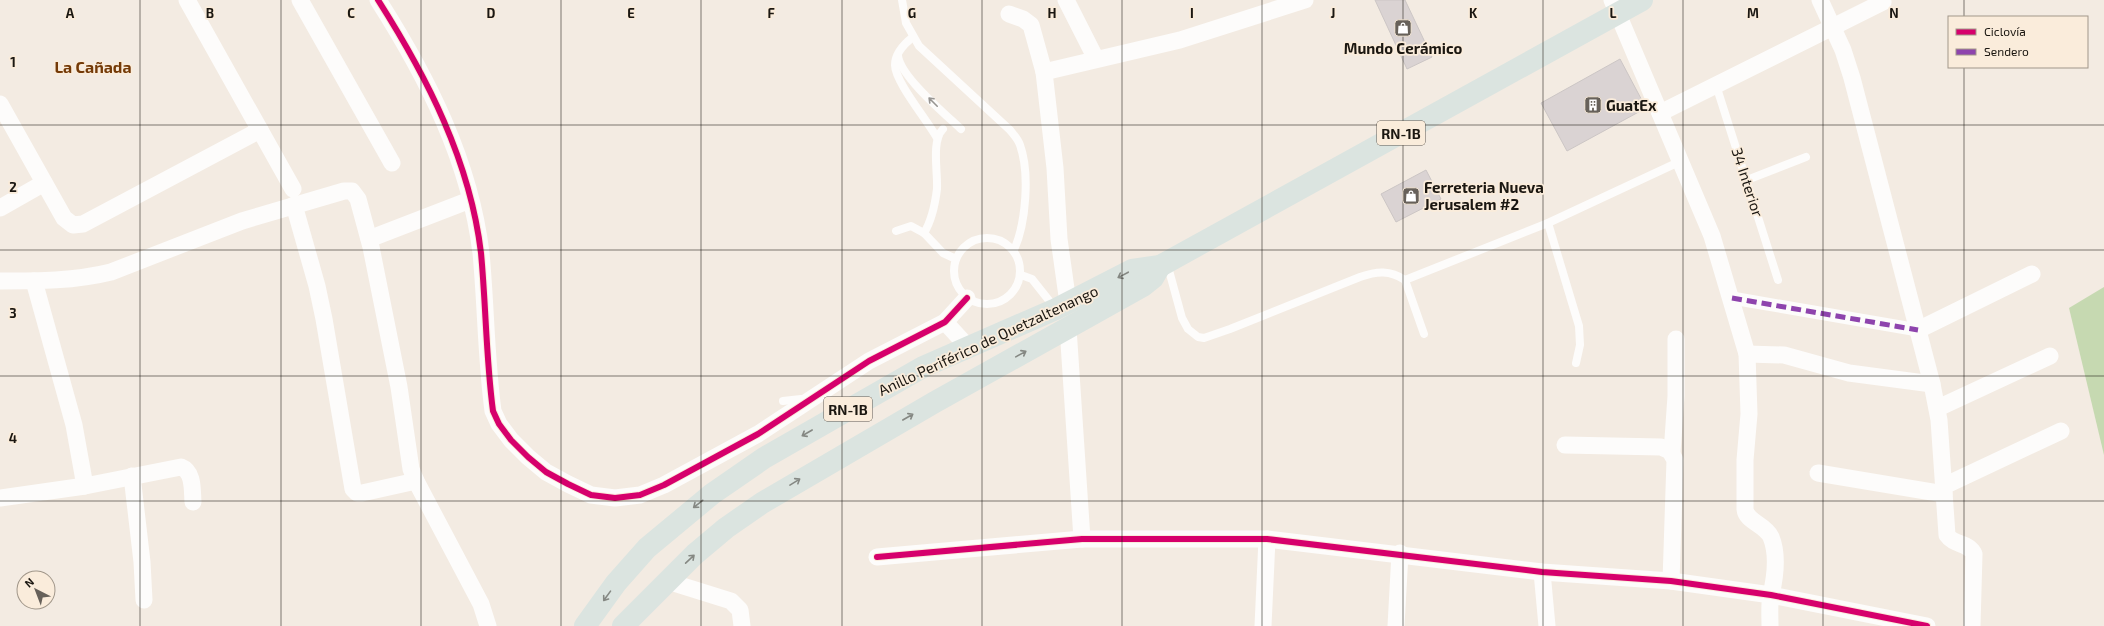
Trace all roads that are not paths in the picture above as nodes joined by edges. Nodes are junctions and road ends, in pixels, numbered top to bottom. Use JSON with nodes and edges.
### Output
{"nodes":[{"id":1,"x":187,"y":0,"type":"edge"},
{"id":2,"x":300,"y":0,"type":"edge"},
{"id":3,"x":378,"y":0,"type":"edge"},
{"id":4,"x":902,"y":0,"type":"edge"},
{"id":5,"x":1066,"y":0,"type":"edge"},
{"id":6,"x":1305,"y":0,"type":"edge"},
{"id":7,"x":1642,"y":0,"type":"edge"},
{"id":8,"x":1820,"y":0,"type":"edge"},
{"id":9,"x":1883,"y":2,"type":"dead end"},
{"id":10,"x":1615,"y":7,"type":"edge"},
{"id":11,"x":1009,"y":14,"type":"dead end"},
{"id":12,"x":1833,"y":27,"type":"junction"},
{"id":13,"x":913,"y":37,"type":"junction"},
{"id":14,"x":898,"y":55,"type":"junction"},
{"id":15,"x":1096,"y":59,"type":"junction"},
{"id":16,"x":1044,"y":72,"type":"junction"},
{"id":17,"x":1716,"y":85,"type":"junction"},
{"id":18,"x":0,"y":104,"type":"edge"},
{"id":19,"x":1660,"y":113,"type":"junction"},
{"id":20,"x":943,"y":128,"type":"dead end"},
{"id":21,"x":961,"y":129,"type":"dead end"},
{"id":22,"x":260,"y":130,"type":"junction"},
{"id":23,"x":937,"y":138,"type":"junction"},
{"id":24,"x":1806,"y":157,"type":"dead end"},
{"id":25,"x":1681,"y":161,"type":"junction"},
{"id":26,"x":392,"y":163,"type":"dead end"},
{"id":27,"x":1747,"y":180,"type":"junction"},
{"id":28,"x":44,"y":183,"type":"junction"},
{"id":29,"x":293,"y":197,"type":"junction"},
{"id":30,"x":470,"y":200,"type":"junction"},
{"id":31,"x":0,"y":208,"type":"edge"},
{"id":32,"x":1548,"y":223,"type":"junction"},
{"id":33,"x":896,"y":231,"type":"dead end"},
{"id":34,"x":924,"y":233,"type":"junction"},
{"id":35,"x":369,"y":239,"type":"junction"},
{"id":36,"x":1014,"y":250,"type":"junction"},
{"id":37,"x":956,"y":259,"type":"junction"},
{"id":38,"x":1163,"y":264,"type":"junction"},
{"id":39,"x":2032,"y":274,"type":"dead end"},
{"id":40,"x":1021,"y":275,"type":"junction"},
{"id":41,"x":1405,"y":280,"type":"junction"},
{"id":42,"x":1778,"y":280,"type":"dead end"},
{"id":43,"x":0,"y":281,"type":"edge"},
{"id":44,"x":34,"y":281,"type":"junction"},
{"id":45,"x":967,"y":298,"type":"junction"},
{"id":46,"x":1732,"y":298,"type":"junction"},
{"id":47,"x":1062,"y":306,"type":"junction"},
{"id":48,"x":945,"y":322,"type":"junction"},
{"id":49,"x":1068,"y":328,"type":"junction"},
{"id":50,"x":1918,"y":330,"type":"junction"},
{"id":51,"x":1424,"y":334,"type":"dead end"},
{"id":52,"x":1676,"y":339,"type":"dead end"},
{"id":53,"x":968,"y":347,"type":"junction"},
{"id":54,"x":1747,"y":354,"type":"junction"},
{"id":55,"x":2050,"y":356,"type":"dead end"},
{"id":56,"x":1576,"y":363,"type":"dead end"},
{"id":57,"x":1932,"y":384,"type":"junction"},
{"id":58,"x":817,"y":394,"type":"junction"},
{"id":59,"x":783,"y":401,"type":"dead end"},
{"id":60,"x":1938,"y":408,"type":"junction"},
{"id":61,"x":2060,"y":431,"type":"dead end"},
{"id":62,"x":1565,"y":445,"type":"dead end"},
{"id":63,"x":1672,"y":453,"type":"junction"},
{"id":64,"x":1818,"y":473,"type":"dead end"},
{"id":65,"x":132,"y":476,"type":"junction"},
{"id":66,"x":416,"y":481,"type":"junction"},
{"id":67,"x":85,"y":486,"type":"junction"},
{"id":68,"x":1944,"y":490,"type":"junction"},
{"id":69,"x":0,"y":498,"type":"edge"},
{"id":70,"x":193,"y":502,"type":"dead end"},
{"id":71,"x":1082,"y":539,"type":"junction"},
{"id":72,"x":1267,"y":539,"type":"junction"},
{"id":73,"x":1400,"y":553,"type":"junction"},
{"id":74,"x":877,"y":557,"type":"dead end"},
{"id":75,"x":1542,"y":572,"type":"junction"},
{"id":76,"x":667,"y":581,"type":"junction"},
{"id":77,"x":1671,"y":582,"type":"junction"},
{"id":78,"x":1771,"y":595,"type":"junction"},
{"id":79,"x":144,"y":600,"type":"dead end"},
{"id":80,"x":488,"y":626,"type":"edge"},
{"id":81,"x":585,"y":626,"type":"edge"},
{"id":82,"x":623,"y":626,"type":"edge"},
{"id":83,"x":742,"y":626,"type":"edge"},
{"id":84,"x":1263,"y":626,"type":"edge"},
{"id":85,"x":1396,"y":626,"type":"edge"},
{"id":86,"x":1547,"y":626,"type":"edge"},
{"id":87,"x":1770,"y":626,"type":"edge"},
{"id":88,"x":1928,"y":626,"type":"edge"},
{"id":89,"x":1972,"y":626,"type":"edge"}],
"edges":[{"from":1,"to":22,"type":"street"},
{"from":2,"to":26,"type":"street"},
{"from":3,"to":30,"type":"street"},
{"from":4,"to":13,"type":"lane"},
{"from":5,"to":15,"type":"street"},
{"from":6,"to":15,"type":"street"},
{"from":7,"to":10,"type":"highway","name":"Anillo Periférico de Quetzaltenango","number":"RN-1B"},
{"from":8,"to":12,"type":"street"},
{"from":9,"to":12,"type":"street"},
{"from":10,"to":19,"type":"street"},
{"from":10,"to":38,"type":"highway","name":"Anillo Periférico de Quetzaltenango","number":"RN-1B"},
{"from":11,"to":16,"type":"street"},
{"from":12,"to":17,"type":"street"},
{"from":12,"to":50,"type":"street"},
{"from":13,"to":14,"type":"lane"},
{"from":13,"to":36,"type":"lane"},
{"from":21,"to":14,"type":"lane","one_way":true},
{"from":14,"to":23,"type":"lane"},
{"from":15,"to":16,"type":"street"},
{"from":16,"to":47,"type":"street"},
{"from":17,"to":19,"type":"street"},
{"from":17,"to":27,"type":"lane","name":"34 Interior"},
{"from":18,"to":28,"type":"street"},
{"from":19,"to":25,"type":"street"},
{"from":20,"to":23,"type":"lane"},
{"from":22,"to":28,"type":"street"},
{"from":22,"to":29,"type":"street"},
{"from":23,"to":34,"type":"lane"},
{"from":24,"to":27,"type":"lane"},
{"from":25,"to":32,"type":"lane"},
{"from":25,"to":46,"type":"street"},
{"from":27,"to":42,"type":"lane","name":"34 Interior"},
{"from":28,"to":31,"type":"street"},
{"from":29,"to":35,"type":"street"},
{"from":29,"to":44,"type":"street"},
{"from":29,"to":66,"type":"street"},
{"from":30,"to":35,"type":"street"},
{"from":30,"to":58,"type":"street"},
{"from":32,"to":41,"type":"lane"},
{"from":32,"to":56,"type":"lane"},
{"from":33,"to":34,"type":"lane"},
{"from":34,"to":37,"type":"lane"},
{"from":35,"to":66,"type":"street"},
{"from":36,"to":37,"type":"lane"},
{"from":36,"to":40,"type":"lane"},
{"from":37,"to":45,"type":"lane"},
{"from":38,"to":41,"type":"lane"},
{"from":38,"to":47,"type":"highway","name":"Anillo Periférico de Quetzaltenango","number":"RN-1B","one_way":true},
{"from":38,"to":49,"type":"highway","name":"Anillo Periférico de Quetzaltenango","number":"RN-1B"},
{"from":39,"to":50,"type":"street"},
{"from":40,"to":45,"type":"lane"},
{"from":40,"to":47,"type":"lane"},
{"from":41,"to":51,"type":"lane"},
{"from":43,"to":44,"type":"street"},
{"from":44,"to":67,"type":"street"},
{"from":45,"to":48,"type":"street"},
{"from":46,"to":50,"type":"street"},
{"from":46,"to":54,"type":"street"},
{"from":47,"to":53,"type":"highway","name":"Anillo Periférico de Quetzaltenango","number":"RN-1B"},
{"from":48,"to":53,"type":"street"},
{"from":48,"to":58,"type":"street"},
{"from":49,"to":71,"type":"street"},
{"from":76,"to":49,"type":"highway","name":"Anillo Periférico de Quetzaltenango","number":"RN-1B","one_way":true},
{"from":50,"to":57,"type":"street"},
{"from":52,"to":63,"type":"street"},
{"from":53,"to":81,"type":"highway","name":"Anillo Periférico de Quetzaltenango","number":"RN-1B","one_way":true},
{"from":54,"to":57,"type":"street"},
{"from":54,"to":78,"type":"street"},
{"from":55,"to":60,"type":"street"},
{"from":57,"to":60,"type":"street"},
{"from":58,"to":59,"type":"lane"},
{"from":60,"to":68,"type":"street"},
{"from":61,"to":68,"type":"street"},
{"from":62,"to":63,"type":"street"},
{"from":63,"to":77,"type":"street"},
{"from":64,"to":68,"type":"street"},
{"from":65,"to":67,"type":"street"},
{"from":65,"to":70,"type":"street"},
{"from":65,"to":79,"type":"street"},
{"from":66,"to":80,"type":"street"},
{"from":67,"to":69,"type":"street"},
{"from":68,"to":89,"type":"street"},
{"from":71,"to":72,"type":"street"},
{"from":71,"to":74,"type":"street"},
{"from":72,"to":73,"type":"street"},
{"from":72,"to":84,"type":"street"},
{"from":73,"to":75,"type":"street"},
{"from":73,"to":85,"type":"street"},
{"from":75,"to":77,"type":"street"},
{"from":75,"to":86,"type":"street"},
{"from":76,"to":82,"type":"highway","name":"Anillo Periférico de Quetzaltenango","number":"RN-1B"},
{"from":76,"to":83,"type":"street"},
{"from":77,"to":78,"type":"street"},
{"from":78,"to":87,"type":"street"},
{"from":78,"to":88,"type":"street"}]}
